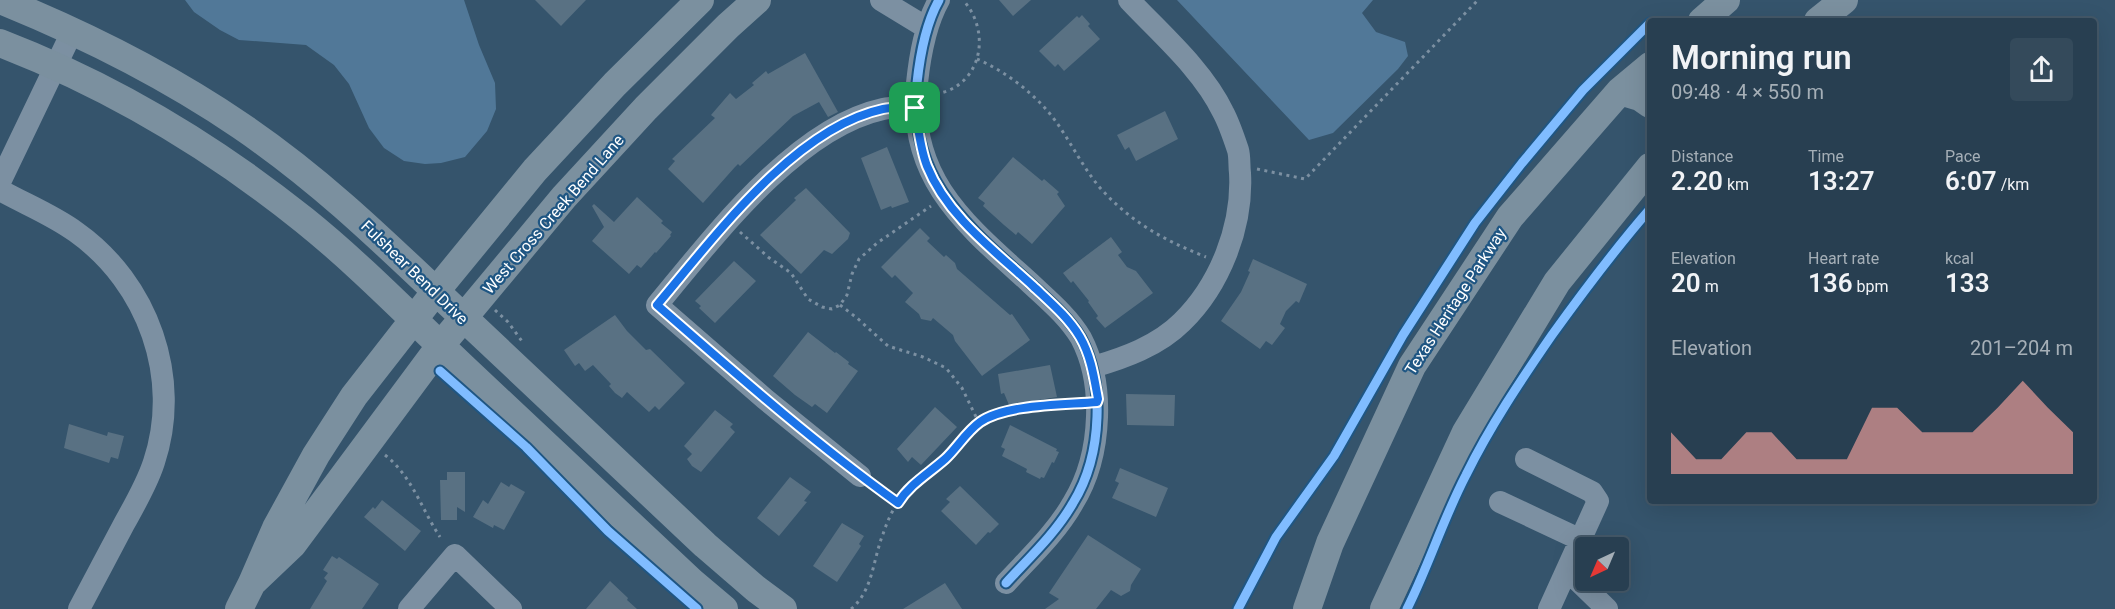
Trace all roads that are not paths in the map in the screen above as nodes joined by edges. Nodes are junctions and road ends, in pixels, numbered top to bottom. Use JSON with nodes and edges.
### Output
{"nodes":[{"id":1,"x":0,"y":0,"type":"edge"},
{"id":2,"x":700,"y":0,"type":"edge"},
{"id":3,"x":757,"y":0,"type":"edge"},
{"id":4,"x":881,"y":0,"type":"edge"},
{"id":5,"x":1129,"y":0,"type":"edge"},
{"id":6,"x":1725,"y":0,"type":"edge"},
{"id":7,"x":1844,"y":0,"type":"edge"},
{"id":8,"x":937,"y":1,"type":"edge"},
{"id":9,"x":1705,"y":18,"type":"edge"},
{"id":10,"x":1822,"y":18,"type":"edge"},
{"id":11,"x":927,"y":28,"type":"junction"},
{"id":12,"x":72,"y":32,"type":"junction"},
{"id":13,"x":0,"y":43,"type":"edge"},
{"id":14,"x":55,"y":65,"type":"junction"},
{"id":15,"x":1647,"y":68,"type":"edge"},
{"id":16,"x":1620,"y":91,"type":"junction"},
{"id":17,"x":915,"y":101,"type":"junction"},
{"id":18,"x":1647,"y":102,"type":"edge"},
{"id":19,"x":1647,"y":171,"type":"edge"},
{"id":20,"x":0,"y":182,"type":"edge"},
{"id":21,"x":0,"y":190,"type":"edge"},
{"id":22,"x":436,"y":291,"type":"junction"},
{"id":23,"x":463,"y":318,"type":"junction"},
{"id":24,"x":413,"y":320,"type":"junction"},
{"id":25,"x":440,"y":346,"type":"junction"},
{"id":26,"x":1093,"y":368,"type":"junction"},
{"id":27,"x":1526,"y":459,"type":"dead end"},
{"id":28,"x":860,"y":476,"type":"road end"},
{"id":29,"x":1500,"y":502,"type":"dead end"},
{"id":30,"x":1575,"y":537,"type":"edge"},
{"id":31,"x":1582,"y":537,"type":"edge"},
{"id":32,"x":1575,"y":554,"type":"edge"},
{"id":33,"x":1568,"y":571,"type":"junction"},
{"id":34,"x":252,"y":583,"type":"junction"},
{"id":35,"x":1006,"y":583,"type":"dead end"},
{"id":36,"x":748,"y":599,"type":"edge"},
{"id":37,"x":79,"y":609,"type":"edge"},
{"id":38,"x":238,"y":609,"type":"edge"},
{"id":39,"x":409,"y":609,"type":"edge"},
{"id":40,"x":511,"y":609,"type":"edge"},
{"id":41,"x":723,"y":609,"type":"edge"},
{"id":42,"x":783,"y":609,"type":"edge"},
{"id":43,"x":1307,"y":609,"type":"edge"},
{"id":44,"x":1384,"y":609,"type":"edge"},
{"id":45,"x":1549,"y":609,"type":"edge"},
{"id":46,"x":1607,"y":609,"type":"edge"}],
"edges":[{"from":1,"to":12,"type":"main road","name":"Fulshear Bend Drive"},
{"from":2,"to":22,"type":"main road","name":"West Cross Creek Bend Lane"},
{"from":3,"to":23,"type":"main road","name":"West Cross Creek Bend Lane"},
{"from":4,"to":11,"type":"street"},
{"from":5,"to":26,"type":"street"},
{"from":6,"to":9,"type":"main road"},
{"from":7,"to":10,"type":"main road"},
{"from":8,"to":11,"type":"street"},
{"from":11,"to":17,"type":"street"},
{"from":12,"to":14,"type":"street"},
{"from":12,"to":22,"type":"main road","name":"Fulshear Bend Drive"},
{"from":13,"to":14,"type":"main road"},
{"from":14,"to":20,"type":"street"},
{"from":14,"to":24,"type":"main road"},
{"from":15,"to":16,"type":"main road","name":"Texas Heritage Parkway"},
{"from":16,"to":18,"type":"main road"},
{"from":16,"to":43,"type":"main road","name":"Texas Heritage Parkway"},
{"from":17,"to":26,"type":"street"},
{"from":17,"to":28,"type":"street"},
{"from":19,"to":44,"type":"main road"},
{"from":21,"to":37,"type":"street"},
{"from":22,"to":23,"type":"main road","name":"Fulshear Bend Drive"},
{"from":22,"to":24,"type":"main road","name":"West Cross Creek Bend Lane"},
{"from":23,"to":25,"type":"main road","name":"West Cross Creek Bend Lane"},
{"from":23,"to":36,"type":"main road","name":"Fulshear Bend Drive"},
{"from":24,"to":25,"type":"main road"},
{"from":24,"to":34,"type":"main road","name":"West Cross Creek Bend Lane"},
{"from":25,"to":34,"type":"main road","name":"West Cross Creek Bend Lane"},
{"from":25,"to":41,"type":"main road"},
{"from":26,"to":35,"type":"street"},
{"from":27,"to":31,"type":"street"},
{"from":29,"to":30,"type":"street"},
{"from":32,"to":33,"type":"street"},
{"from":33,"to":45,"type":"street"},
{"from":33,"to":46,"type":"street"},
{"from":34,"to":38,"type":"main road","name":"West Cross Creek Bend Lane"},
{"from":36,"to":42,"type":"main road","name":"Fulshear Bend Drive"},
{"from":39,"to":40,"type":"street"}]}
